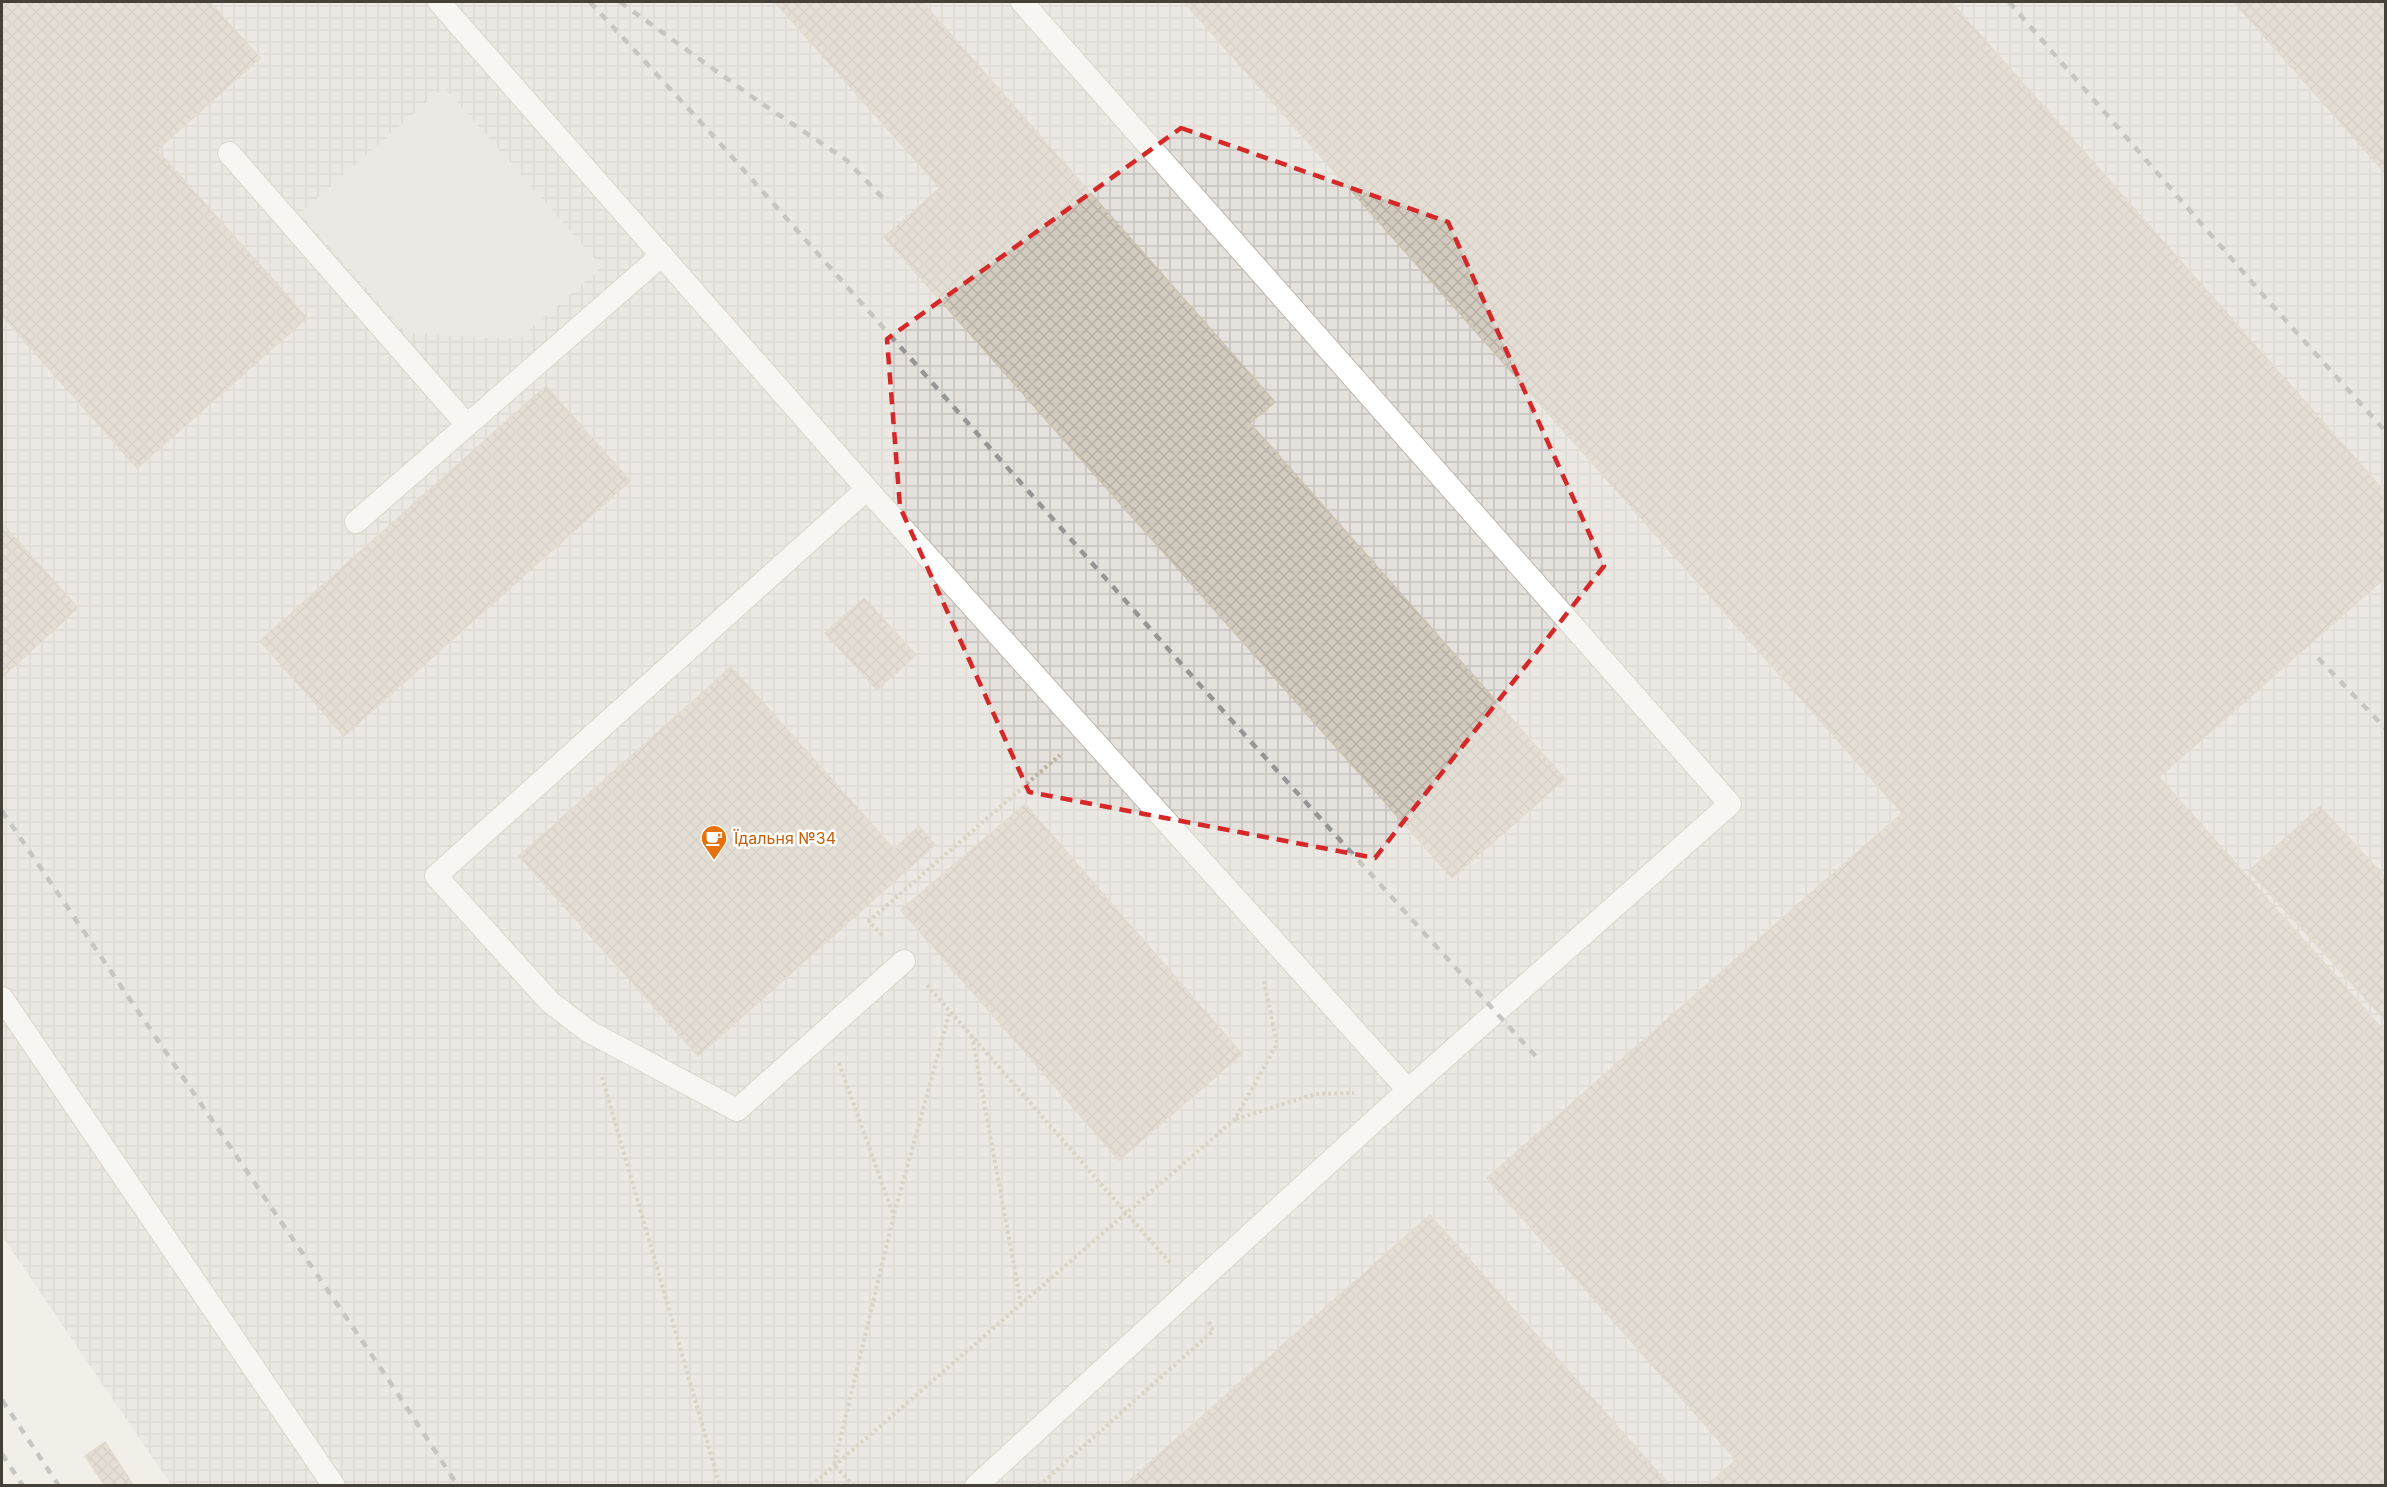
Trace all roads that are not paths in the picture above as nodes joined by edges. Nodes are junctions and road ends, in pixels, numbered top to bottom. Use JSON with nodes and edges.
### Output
{"nodes":[{"id":1,"x":440,"y":2,"type":"edge"},
{"id":2,"x":1022,"y":2,"type":"edge"},
{"id":3,"x":229,"y":153,"type":"dead end"},
{"id":4,"x":662,"y":255,"type":"junction"},
{"id":5,"x":467,"y":425,"type":"junction"},
{"id":6,"x":867,"y":489,"type":"junction"},
{"id":7,"x":356,"y":522,"type":"dead end"},
{"id":8,"x":904,"y":961,"type":"road end"},
{"id":9,"x":2,"y":998,"type":"edge"},
{"id":10,"x":1408,"y":1090,"type":"junction"},
{"id":11,"x":334,"y":1485,"type":"edge"},
{"id":12,"x":976,"y":1485,"type":"edge"}],
"edges":[{"from":1,"to":4,"type":"lane"},
{"from":2,"to":10,"type":"lane"},
{"from":3,"to":5,"type":"lane"},
{"from":4,"to":5,"type":"lane"},
{"from":4,"to":6,"type":"lane"},
{"from":5,"to":7,"type":"lane"},
{"from":6,"to":8,"type":"lane"},
{"from":6,"to":10,"type":"lane"},
{"from":9,"to":11,"type":"lane"},
{"from":10,"to":12,"type":"lane"}]}
